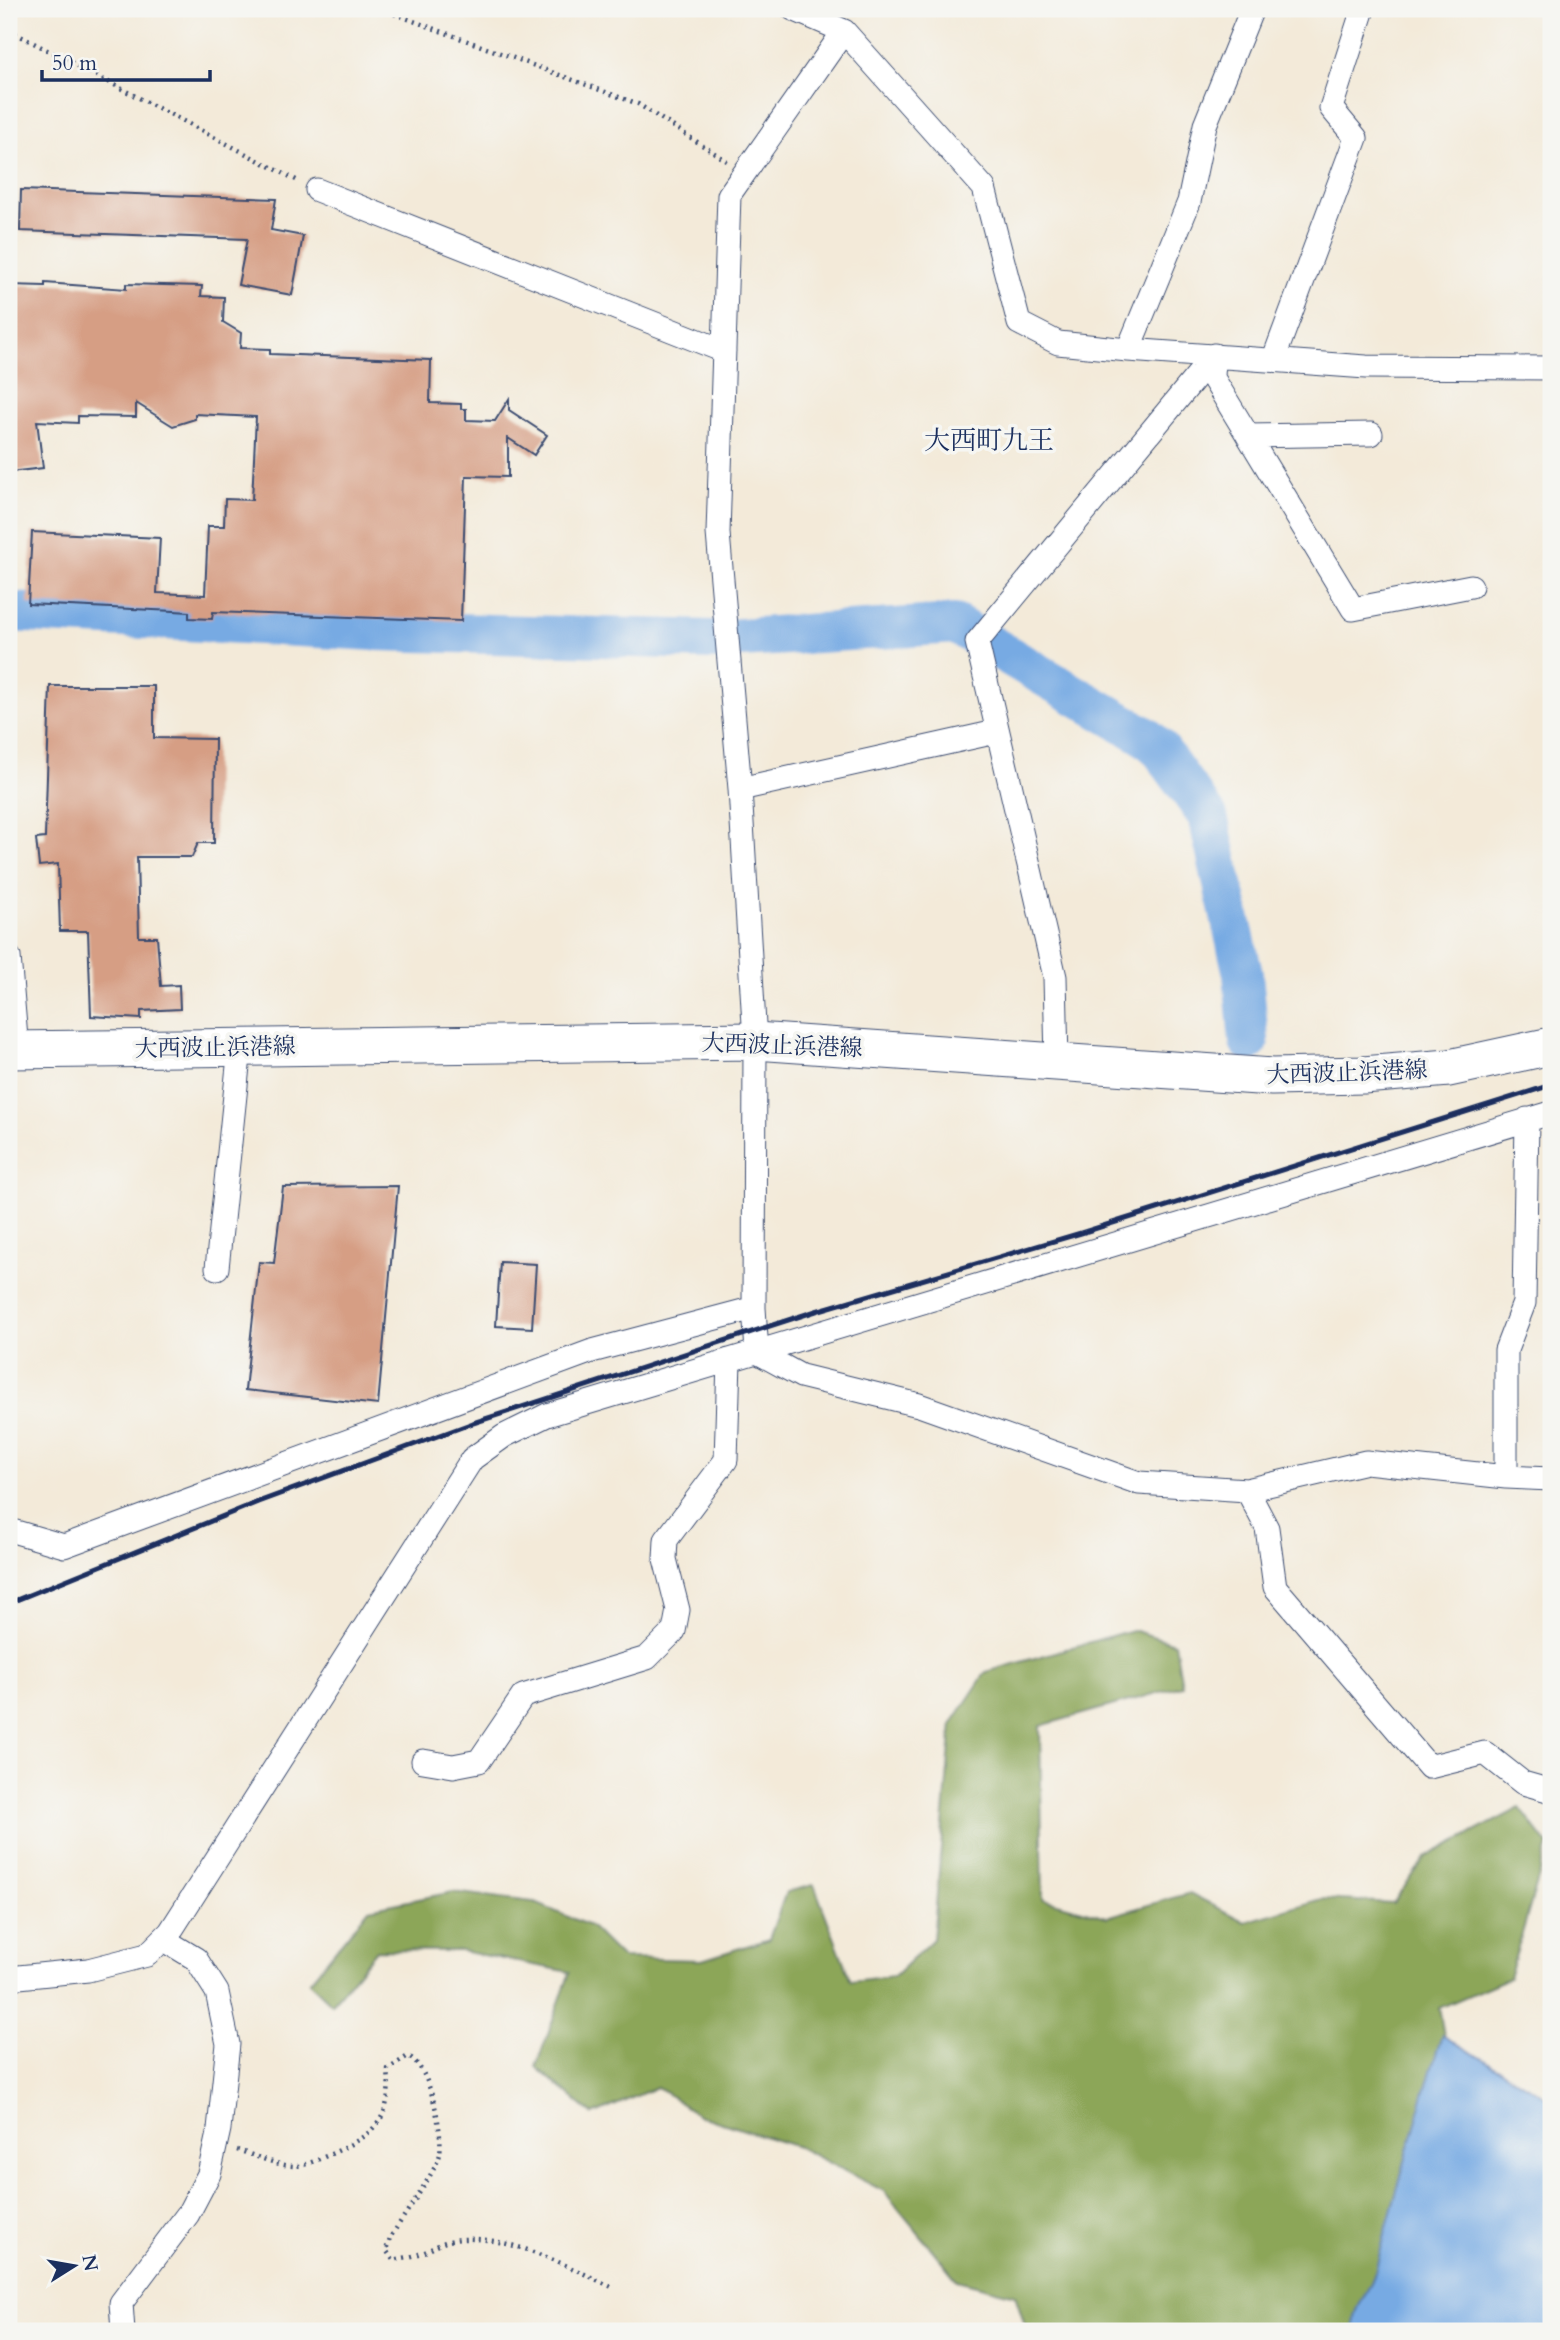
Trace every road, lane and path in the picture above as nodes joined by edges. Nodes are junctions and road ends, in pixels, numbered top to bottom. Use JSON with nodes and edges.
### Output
{"nodes":[{"id":1,"x":381,"y":9,"type":"edge"},
{"id":2,"x":793,"y":9,"type":"edge"},
{"id":3,"x":1252,"y":9,"type":"edge"},
{"id":4,"x":1363,"y":9,"type":"edge"},
{"id":5,"x":9,"y":30,"type":"edge"},
{"id":6,"x":844,"y":31,"type":"junction"},
{"id":7,"x":745,"y":172,"type":"junction"},
{"id":8,"x":317,"y":190,"type":"joint"},
{"id":9,"x":1128,"y":350,"type":"junction"},
{"id":10,"x":723,"y":351,"type":"junction"},
{"id":11,"x":1214,"y":355,"type":"junction"},
{"id":12,"x":1274,"y":358,"type":"junction"},
{"id":13,"x":1551,"y":368,"type":"edge"},
{"id":14,"x":1371,"y":434,"type":"dead end"},
{"id":15,"x":1248,"y":436,"type":"junction"},
{"id":16,"x":1471,"y":586,"type":"dead end"},
{"id":17,"x":996,"y":732,"type":"junction"},
{"id":18,"x":740,"y":789,"type":"junction"},
{"id":19,"x":9,"y":957,"type":"edge"},
{"id":20,"x":755,"y":1041,"type":"junction"},
{"id":21,"x":1551,"y":1046,"type":"edge"},
{"id":22,"x":240,"y":1047,"type":"junction"},
{"id":23,"x":13,"y":1050,"type":"edge"},
{"id":24,"x":1057,"y":1060,"type":"junction"},
{"id":25,"x":1551,"y":1114,"type":"edge"},
{"id":26,"x":1527,"y":1119,"type":"junction"},
{"id":27,"x":217,"y":1268,"type":"dead end"},
{"id":28,"x":754,"y":1308,"type":"junction"},
{"id":29,"x":757,"y":1352,"type":"junction"},
{"id":30,"x":729,"y":1360,"type":"junction"},
{"id":31,"x":1506,"y":1478,"type":"junction"},
{"id":32,"x":1551,"y":1479,"type":"edge"},
{"id":33,"x":1247,"y":1490,"type":"junction"},
{"id":34,"x":9,"y":1530,"type":"edge"},
{"id":35,"x":423,"y":1761,"type":"dead end"},
{"id":36,"x":1551,"y":1791,"type":"edge"},
{"id":37,"x":163,"y":1939,"type":"junction"},
{"id":38,"x":9,"y":1978,"type":"edge"},
{"id":39,"x":216,"y":2144,"type":"junction"},
{"id":40,"x":614,"y":2288,"type":"dead end"},
{"id":41,"x":123,"y":2331,"type":"edge"}],
"edges":[{"from":1,"to":7,"type":"path"},
{"from":2,"to":6,"type":"street"},
{"from":3,"to":9,"type":"street"},
{"from":4,"to":12,"type":"street"},
{"from":5,"to":8,"type":"path"},
{"from":6,"to":7,"type":"street"},
{"from":6,"to":9,"type":"street"},
{"from":7,"to":10,"type":"street"},
{"from":8,"to":10,"type":"street"},
{"from":9,"to":11,"type":"street"},
{"from":10,"to":18,"type":"street"},
{"from":11,"to":12,"type":"street"},
{"from":11,"to":15,"type":"street"},
{"from":11,"to":17,"type":"street"},
{"from":12,"to":13,"type":"street"},
{"from":14,"to":15,"type":"street"},
{"from":15,"to":16,"type":"street"},
{"from":17,"to":18,"type":"street"},
{"from":17,"to":24,"type":"street"},
{"from":18,"to":20,"type":"street"},
{"from":19,"to":23,"type":"street"},
{"from":20,"to":22,"type":"main road","name":"大西波止浜港線"},
{"from":20,"to":24,"type":"main road","name":"大西波止浜港線"},
{"from":20,"to":28,"type":"street"},
{"from":21,"to":24,"type":"main road","name":"大西波止浜港線"},
{"from":22,"to":23,"type":"main road","name":"大西波止浜港線"},
{"from":22,"to":27,"type":"street"},
{"from":25,"to":26,"type":"street"},
{"from":26,"to":29,"type":"street"},
{"from":26,"to":31,"type":"street"},
{"from":28,"to":29,"type":"street"},
{"from":28,"to":34,"type":"street"},
{"from":29,"to":30,"type":"street"},
{"from":29,"to":33,"type":"street"},
{"from":30,"to":35,"type":"street"},
{"from":30,"to":37,"type":"street"},
{"from":31,"to":32,"type":"street"},
{"from":31,"to":33,"type":"street"},
{"from":33,"to":36,"type":"street"},
{"from":37,"to":38,"type":"street"},
{"from":37,"to":39,"type":"street"},
{"from":39,"to":40,"type":"path"},
{"from":39,"to":41,"type":"street"}]}
